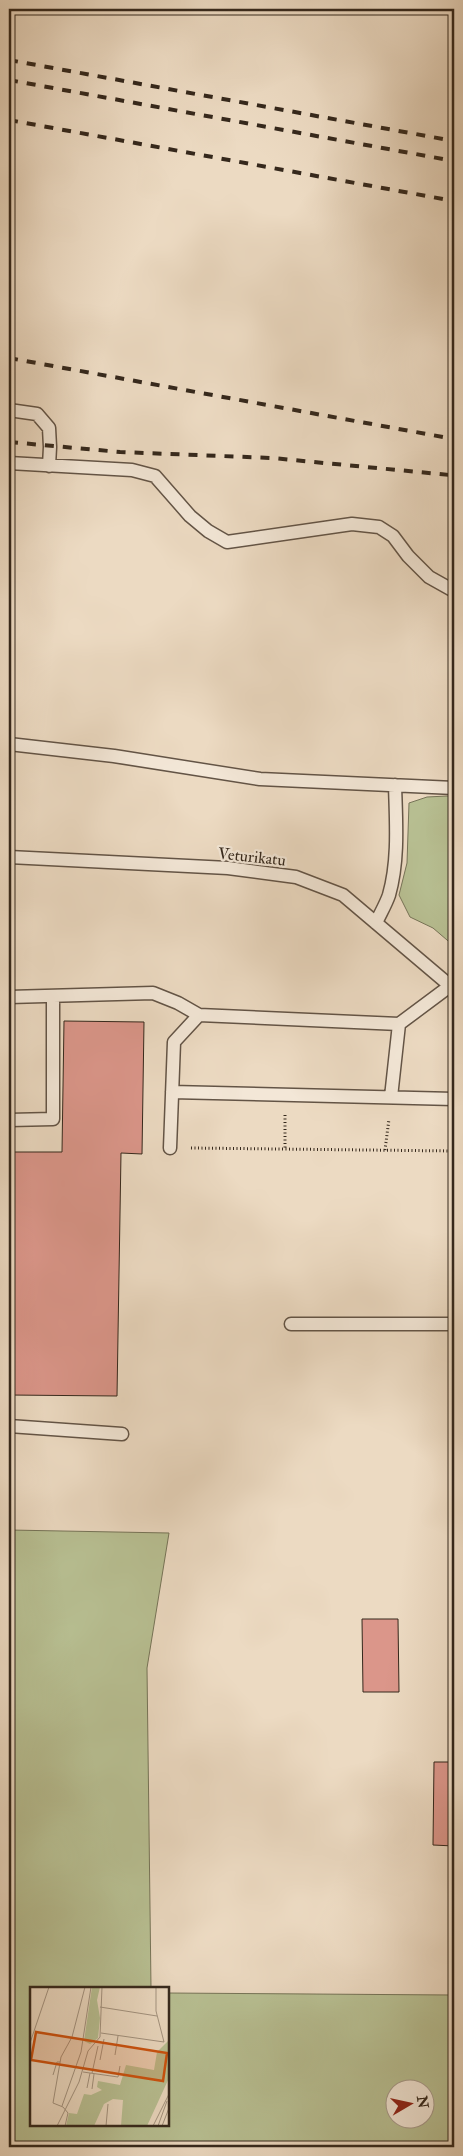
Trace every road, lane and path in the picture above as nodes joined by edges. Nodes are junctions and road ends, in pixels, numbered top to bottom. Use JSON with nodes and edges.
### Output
{"nodes":[{"id":1,"x":9,"y":410,"type":"edge"},
{"id":2,"x":9,"y":463,"type":"edge"},
{"id":3,"x":49,"y":466,"type":"junction"},
{"id":4,"x":454,"y":591,"type":"edge"},
{"id":5,"x":9,"y":744,"type":"edge"},
{"id":6,"x":395,"y":785,"type":"junction"},
{"id":7,"x":454,"y":788,"type":"edge"},
{"id":8,"x":9,"y":857,"type":"edge"},
{"id":9,"x":376,"y":923,"type":"junction"},
{"id":10,"x":452,"y":988,"type":"edge"},
{"id":11,"x":52,"y":996,"type":"junction"},
{"id":12,"x":9,"y":997,"type":"edge"},
{"id":13,"x":199,"y":1014,"type":"junction"},
{"id":14,"x":399,"y":1024,"type":"junction"},
{"id":15,"x":172,"y":1092,"type":"junction"},
{"id":16,"x":285,"y":1095,"type":"junction"},
{"id":17,"x":392,"y":1097,"type":"junction"},
{"id":18,"x":454,"y":1099,"type":"edge"},
{"id":19,"x":9,"y":1120,"type":"edge"},
{"id":20,"x":170,"y":1148,"type":"joint"},
{"id":21,"x":286,"y":1149,"type":"junction"},
{"id":22,"x":385,"y":1150,"type":"junction"},
{"id":23,"x":454,"y":1151,"type":"edge"},
{"id":24,"x":291,"y":1324,"type":"dead end"},
{"id":25,"x":454,"y":1324,"type":"edge"},
{"id":26,"x":9,"y":1426,"type":"edge"},
{"id":27,"x":122,"y":1434,"type":"dead end"}],
"edges":[{"from":1,"to":3,"type":"lane"},
{"from":2,"to":3,"type":"lane"},
{"from":3,"to":4,"type":"lane"},
{"from":5,"to":6,"type":"lane"},
{"from":6,"to":7,"type":"lane"},
{"from":6,"to":9,"type":"lane"},
{"from":8,"to":9,"type":"lane","name":"Veturikatu"},
{"from":9,"to":10,"type":"lane","name":"Veturikatu"},
{"from":10,"to":14,"type":"lane"},
{"from":11,"to":12,"type":"lane"},
{"from":11,"to":13,"type":"lane"},
{"from":11,"to":19,"type":"lane"},
{"from":13,"to":14,"type":"lane"},
{"from":13,"to":15,"type":"lane"},
{"from":14,"to":17,"type":"lane"},
{"from":15,"to":16,"type":"lane"},
{"from":15,"to":20,"type":"lane"},
{"from":16,"to":17,"type":"lane"},
{"from":16,"to":21,"type":"path"},
{"from":17,"to":18,"type":"lane"},
{"from":17,"to":22,"type":"path"},
{"from":20,"to":21,"type":"path"},
{"from":21,"to":22,"type":"path"},
{"from":22,"to":23,"type":"path"},
{"from":24,"to":25,"type":"lane"},
{"from":26,"to":27,"type":"lane"}]}
